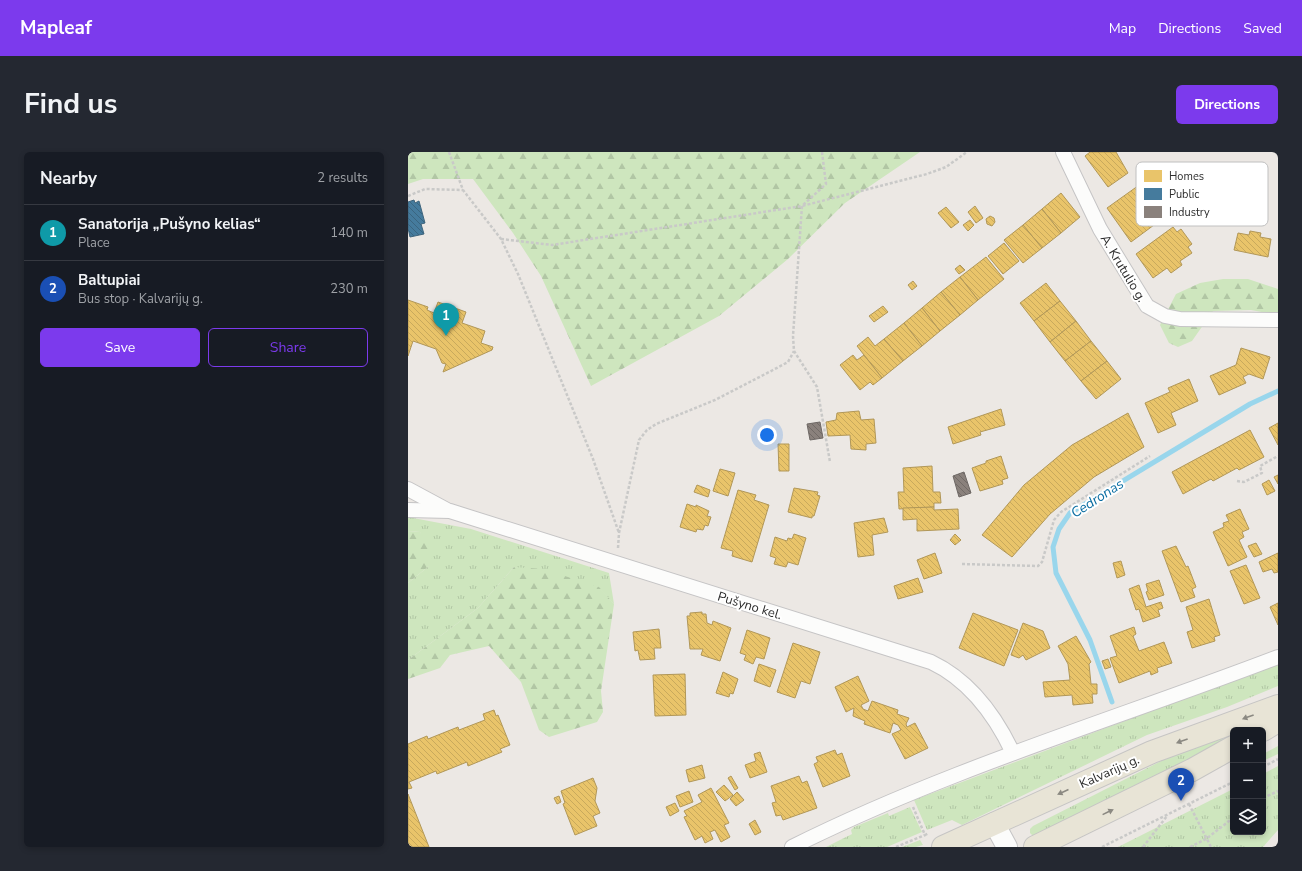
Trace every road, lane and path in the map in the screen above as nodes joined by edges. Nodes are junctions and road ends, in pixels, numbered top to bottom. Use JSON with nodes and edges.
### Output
{"nodes":[{"id":1,"x":449,"y":152,"type":"edge"},
{"id":2,"x":822,"y":152,"type":"edge"},
{"id":3,"x":967,"y":152,"type":"edge"},
{"id":4,"x":1063,"y":152,"type":"edge"},
{"id":5,"x":463,"y":190,"type":"junction"},
{"id":6,"x":408,"y":196,"type":"edge"},
{"id":7,"x":802,"y":206,"type":"junction"},
{"id":8,"x":501,"y":239,"type":"junction"},
{"id":9,"x":1278,"y":320,"type":"edge"},
{"id":10,"x":794,"y":351,"type":"junction"},
{"id":11,"x":1150,"y":456,"type":"dead end"},
{"id":12,"x":1278,"y":456,"type":"edge"},
{"id":13,"x":830,"y":462,"type":"dead end"},
{"id":14,"x":1237,"y":481,"type":"dead end"},
{"id":15,"x":408,"y":490,"type":"edge"},
{"id":16,"x":408,"y":510,"type":"edge"},
{"id":17,"x":450,"y":511,"type":"junction"},
{"id":18,"x":619,"y":533,"type":"junction"},
{"id":19,"x":616,"y":563,"type":"junction"},
{"id":20,"x":962,"y":564,"type":"dead end"},
{"id":21,"x":1278,"y":657,"type":"edge"},
{"id":22,"x":1278,"y":706,"type":"edge"},
{"id":23,"x":1278,"y":721,"type":"edge"},
{"id":24,"x":1266,"y":728,"type":"edge"},
{"id":25,"x":1230,"y":749,"type":"edge"},
{"id":26,"x":1013,"y":753,"type":"junction"},
{"id":27,"x":1278,"y":759,"type":"edge"},
{"id":28,"x":1266,"y":765,"type":"edge"},
{"id":29,"x":1230,"y":784,"type":"edge"},
{"id":30,"x":1278,"y":791,"type":"edge"},
{"id":31,"x":1266,"y":797,"type":"edge"},
{"id":32,"x":913,"y":804,"type":"dead end"},
{"id":33,"x":1189,"y":804,"type":"junction"},
{"id":34,"x":1169,"y":814,"type":"junction"},
{"id":35,"x":1230,"y":820,"type":"edge"},
{"id":36,"x":994,"y":823,"type":"junction"},
{"id":37,"x":923,"y":830,"type":"dead end"},
{"id":38,"x":925,"y":835,"type":"dead end"},
{"id":39,"x":1206,"y":839,"type":"junction"},
{"id":40,"x":792,"y":847,"type":"edge"},
{"id":41,"x":896,"y":847,"type":"edge"},
{"id":42,"x":943,"y":847,"type":"edge"},
{"id":43,"x":1007,"y":847,"type":"edge"},
{"id":44,"x":1035,"y":847,"type":"edge"},
{"id":45,"x":1102,"y":847,"type":"edge"},
{"id":46,"x":1143,"y":847,"type":"edge"},
{"id":47,"x":1190,"y":847,"type":"edge"},
{"id":48,"x":1211,"y":847,"type":"edge"}],
"edges":[{"from":1,"to":5,"type":"path"},
{"from":2,"to":7,"type":"path"},
{"from":3,"to":7,"type":"path"},
{"from":4,"to":9,"type":"street","name":"A. Krutulio g."},
{"from":5,"to":6,"type":"path"},
{"from":5,"to":8,"type":"path"},
{"from":7,"to":8,"type":"path"},
{"from":7,"to":10,"type":"path"},
{"from":8,"to":18,"type":"path"},
{"from":10,"to":13,"type":"path"},
{"from":10,"to":18,"type":"path"},
{"from":11,"to":20,"type":"path"},
{"from":12,"to":14,"type":"path"},
{"from":15,"to":17,"type":"street","name":"Pušyno kel."},
{"from":16,"to":17,"type":"street","name":"Pušyno kel."},
{"from":17,"to":19,"type":"street","name":"Pušyno kel."},
{"from":18,"to":19,"type":"path"},
{"from":19,"to":26,"type":"street","name":"Pušyno kel."},
{"from":21,"to":26,"type":"street"},
{"from":22,"to":36,"type":"main road","name":"Kalvarijų g.","one_way":true},
{"from":23,"to":24,"type":"main road"},
{"from":44,"to":25,"type":"main road","one_way":true},
{"from":26,"to":40,"type":"street"},
{"from":27,"to":28,"type":"path"},
{"from":29,"to":33,"type":"path"},
{"from":30,"to":31,"type":"path"},
{"from":32,"to":37,"type":"path"},
{"from":33,"to":34,"type":"path"},
{"from":33,"to":39,"type":"path"},
{"from":34,"to":45,"type":"path"},
{"from":34,"to":46,"type":"path"},
{"from":35,"to":39,"type":"path"},
{"from":36,"to":42,"type":"main road","name":"Kalvarijų g."},
{"from":36,"to":43,"type":"street"},
{"from":38,"to":41,"type":"path"},
{"from":39,"to":47,"type":"path"},
{"from":39,"to":48,"type":"path"}]}
